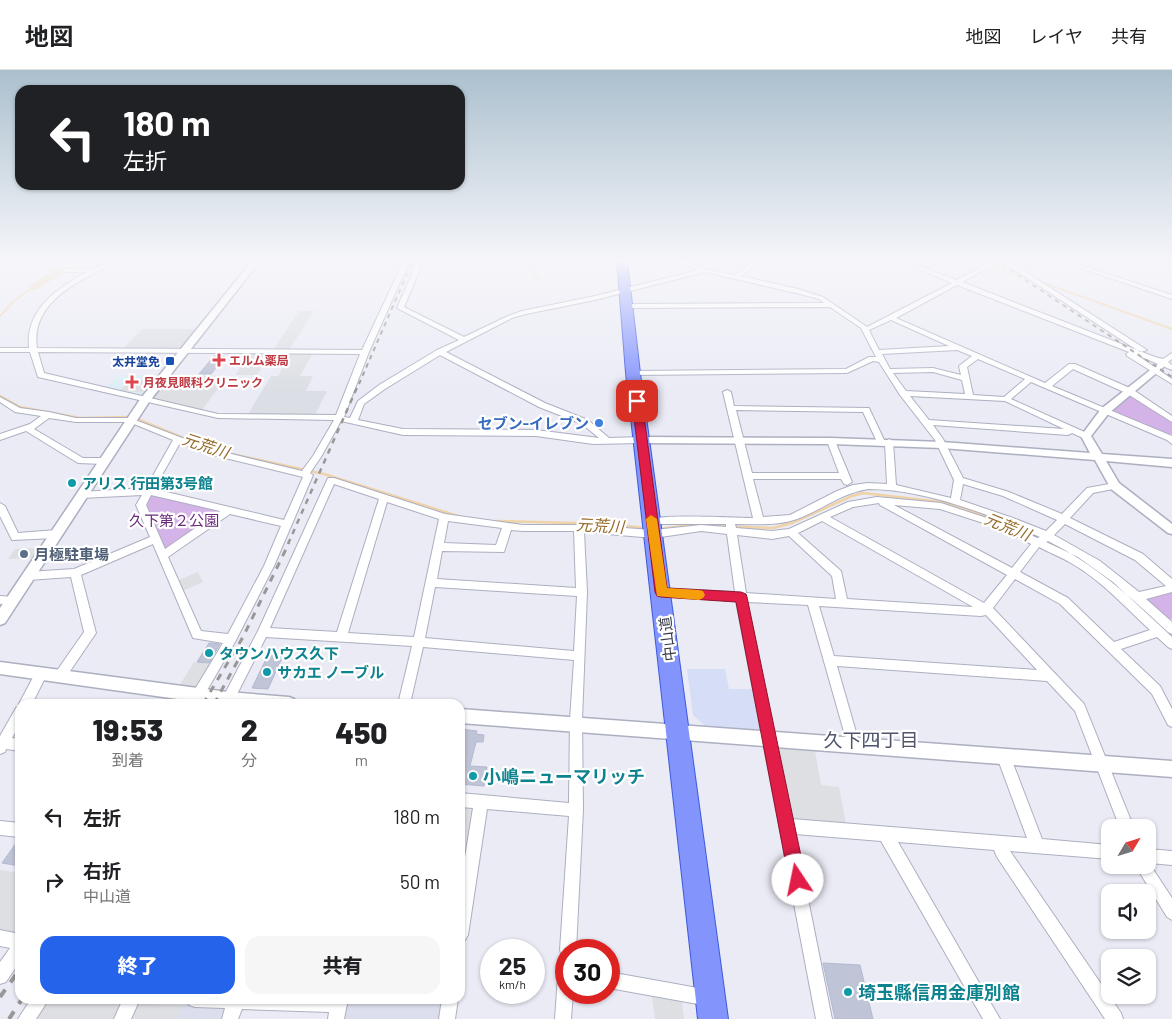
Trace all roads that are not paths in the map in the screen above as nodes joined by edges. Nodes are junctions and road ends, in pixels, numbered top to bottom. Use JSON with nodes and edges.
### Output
{"nodes":[{"id":1,"x":45,"y":304,"type":"edge"},
{"id":2,"x":221,"y":304,"type":"edge"},
{"id":3,"x":387,"y":304,"type":"edge"},
{"id":4,"x":402,"y":304,"type":"edge"},
{"id":5,"x":581,"y":304,"type":"edge"},
{"id":6,"x":628,"y":304,"type":"edge"},
{"id":7,"x":811,"y":304,"type":"edge"},
{"id":8,"x":917,"y":304,"type":"edge"},
{"id":9,"x":1013,"y":304,"type":"edge"},
{"id":10,"x":1071,"y":304,"type":"edge"},
{"id":11,"x":832,"y":305,"type":"joint"},
{"id":12,"x":891,"y":318,"type":"junction"},
{"id":13,"x":865,"y":329,"type":"junction"},
{"id":14,"x":463,"y":340,"type":"junction"},
{"id":15,"x":958,"y":348,"type":"junction"},
{"id":16,"x":0,"y":350,"type":"edge"},
{"id":17,"x":33,"y":350,"type":"junction"},
{"id":18,"x":184,"y":351,"type":"junction"},
{"id":19,"x":365,"y":352,"type":"junction"},
{"id":20,"x":440,"y":352,"type":"junction"},
{"id":21,"x":1172,"y":355,"type":"edge"},
{"id":22,"x":878,"y":356,"type":"junction"},
{"id":23,"x":977,"y":356,"type":"junction"},
{"id":24,"x":1167,"y":367,"type":"edge"},
{"id":25,"x":887,"y":371,"type":"junction"},
{"id":26,"x":633,"y":373,"type":"junction"},
{"id":27,"x":965,"y":378,"type":"junction"},
{"id":28,"x":1030,"y":379,"type":"junction"},
{"id":29,"x":1172,"y":382,"type":"edge"},
{"id":30,"x":1046,"y":386,"type":"junction"},
{"id":31,"x":1129,"y":390,"type":"junction"},
{"id":32,"x":727,"y":392,"type":"dead end"},
{"id":33,"x":903,"y":393,"type":"junction"},
{"id":34,"x":970,"y":397,"type":"junction"},
{"id":35,"x":0,"y":399,"type":"edge"},
{"id":36,"x":1006,"y":399,"type":"junction"},
{"id":37,"x":145,"y":400,"type":"junction"},
{"id":38,"x":731,"y":408,"type":"junction"},
{"id":39,"x":1105,"y":411,"type":"junction"},
{"id":40,"x":49,"y":414,"type":"junction"},
{"id":41,"x":339,"y":418,"type":"junction"},
{"id":42,"x":130,"y":420,"type":"junction"},
{"id":43,"x":1172,"y":420,"type":"edge"},
{"id":44,"x":353,"y":421,"type":"junction"},
{"id":45,"x":925,"y":422,"type":"junction"},
{"id":46,"x":27,"y":428,"type":"junction"},
{"id":47,"x":1081,"y":434,"type":"junction"},
{"id":48,"x":0,"y":437,"type":"edge"},
{"id":49,"x":178,"y":438,"type":"junction"},
{"id":50,"x":1171,"y":439,"type":"edge"},
{"id":51,"x":642,"y":440,"type":"junction"},
{"id":52,"x":607,"y":441,"type":"junction"},
{"id":53,"x":739,"y":441,"type":"junction"},
{"id":54,"x":830,"y":441,"type":"junction"},
{"id":55,"x":885,"y":442,"type":"junction"},
{"id":56,"x":942,"y":445,"type":"junction"},
{"id":57,"x":1098,"y":457,"type":"junction"},
{"id":58,"x":103,"y":461,"type":"junction"},
{"id":59,"x":1172,"y":464,"type":"edge"},
{"id":60,"x":305,"y":470,"type":"junction"},
{"id":61,"x":748,"y":476,"type":"junction"},
{"id":62,"x":844,"y":476,"type":"junction"},
{"id":63,"x":959,"y":480,"type":"junction"},
{"id":64,"x":1115,"y":486,"type":"junction"},
{"id":65,"x":892,"y":487,"type":"junction"},
{"id":66,"x":849,"y":488,"type":"junction"},
{"id":67,"x":149,"y":491,"type":"junction"},
{"id":68,"x":81,"y":495,"type":"junction"},
{"id":69,"x":384,"y":497,"type":"junction"},
{"id":70,"x":877,"y":500,"type":"junction"},
{"id":71,"x":955,"y":502,"type":"junction"},
{"id":72,"x":0,"y":506,"type":"edge"},
{"id":73,"x":229,"y":510,"type":"junction"},
{"id":74,"x":444,"y":517,"type":"junction"},
{"id":75,"x":822,"y":517,"type":"junction"},
{"id":76,"x":1064,"y":519,"type":"junction"},
{"id":77,"x":759,"y":521,"type":"junction"},
{"id":78,"x":286,"y":524,"type":"junction"},
{"id":79,"x":731,"y":526,"type":"junction"},
{"id":80,"x":507,"y":527,"type":"junction"},
{"id":81,"x":653,"y":527,"type":"junction"},
{"id":82,"x":579,"y":528,"type":"junction"},
{"id":83,"x":1172,"y":530,"type":"edge"},
{"id":84,"x":791,"y":532,"type":"junction"},
{"id":85,"x":56,"y":534,"type":"junction"},
{"id":86,"x":156,"y":539,"type":"junction"},
{"id":87,"x":1042,"y":540,"type":"junction"},
{"id":88,"x":438,"y":547,"type":"junction"},
{"id":89,"x":163,"y":555,"type":"junction"},
{"id":90,"x":1014,"y":572,"type":"junction"},
{"id":91,"x":75,"y":573,"type":"junction"},
{"id":92,"x":28,"y":576,"type":"junction"},
{"id":93,"x":430,"y":583,"type":"junction"},
{"id":94,"x":1172,"y":587,"type":"edge"},
{"id":95,"x":582,"y":592,"type":"junction"},
{"id":96,"x":661,"y":592,"type":"junction"},
{"id":97,"x":741,"y":597,"type":"junction"},
{"id":98,"x":1137,"y":597,"type":"junction"},
{"id":99,"x":6,"y":600,"type":"edge"},
{"id":100,"x":812,"y":602,"type":"junction"},
{"id":101,"x":842,"y":604,"type":"junction"},
{"id":102,"x":986,"y":609,"type":"junction"},
{"id":103,"x":0,"y":619,"type":"edge"},
{"id":104,"x":1168,"y":627,"type":"edge"},
{"id":105,"x":263,"y":632,"type":"junction"},
{"id":106,"x":231,"y":638,"type":"junction"},
{"id":107,"x":341,"y":638,"type":"junction"},
{"id":108,"x":419,"y":642,"type":"junction"},
{"id":109,"x":1172,"y":644,"type":"edge"},
{"id":110,"x":1112,"y":647,"type":"junction"},
{"id":111,"x":580,"y":656,"type":"junction"},
{"id":112,"x":829,"y":661,"type":"junction"},
{"id":113,"x":0,"y":668,"type":"edge"},
{"id":114,"x":41,"y":674,"type":"junction"},
{"id":115,"x":60,"y":676,"type":"junction"},
{"id":116,"x":1050,"y":676,"type":"junction"},
{"id":117,"x":28,"y":699,"type":"edge"},
{"id":118,"x":189,"y":699,"type":"edge"},
{"id":119,"x":196,"y":699,"type":"edge"},
{"id":120,"x":228,"y":699,"type":"edge"},
{"id":121,"x":405,"y":699,"type":"edge"},
{"id":122,"x":465,"y":716,"type":"edge"},
{"id":123,"x":15,"y":721,"type":"edge"},
{"id":124,"x":1172,"y":721,"type":"edge"},
{"id":125,"x":576,"y":725,"type":"junction"},
{"id":126,"x":678,"y":732,"type":"junction"},
{"id":127,"x":770,"y":740,"type":"junction"},
{"id":128,"x":1,"y":745,"type":"edge"},
{"id":129,"x":15,"y":746,"type":"edge"},
{"id":130,"x":854,"y":746,"type":"junction"},
{"id":131,"x":1004,"y":757,"type":"junction"},
{"id":132,"x":1104,"y":764,"type":"junction"},
{"id":133,"x":1172,"y":770,"type":"edge"},
{"id":134,"x":465,"y":800,"type":"edge"},
{"id":135,"x":480,"y":802,"type":"junction"},
{"id":136,"x":576,"y":810,"type":"junction"},
{"id":137,"x":1124,"y":819,"type":"edge"},
{"id":138,"x":787,"y":826,"type":"junction"},
{"id":139,"x":0,"y":828,"type":"edge"},
{"id":140,"x":15,"y":830,"type":"edge"},
{"id":141,"x":886,"y":835,"type":"junction"},
{"id":142,"x":999,"y":844,"type":"junction"},
{"id":143,"x":1037,"y":846,"type":"junction"},
{"id":144,"x":1101,"y":851,"type":"edge"},
{"id":145,"x":1156,"y":857,"type":"edge"},
{"id":146,"x":1172,"y":858,"type":"edge"},
{"id":147,"x":1148,"y":874,"type":"edge"},
{"id":148,"x":465,"y":902,"type":"edge"},
{"id":149,"x":1172,"y":912,"type":"edge"},
{"id":150,"x":0,"y":938,"type":"edge"},
{"id":151,"x":569,"y":939,"type":"edge"},
{"id":152,"x":15,"y":941,"type":"edge"},
{"id":153,"x":15,"y":955,"type":"edge"},
{"id":154,"x":0,"y":976,"type":"edge"},
{"id":155,"x":620,"y":982,"type":"edge"},
{"id":156,"x":710,"y":998,"type":"junction"},
{"id":157,"x":37,"y":1004,"type":"edge"},
{"id":158,"x":130,"y":1004,"type":"edge"},
{"id":159,"x":235,"y":1004,"type":"edge"},
{"id":160,"x":300,"y":1004,"type":"edge"},
{"id":161,"x":449,"y":1004,"type":"edge"},
{"id":162,"x":564,"y":1004,"type":"edge"},
{"id":163,"x":338,"y":1007,"type":"edge"},
{"id":164,"x":26,"y":1019,"type":"edge"},
{"id":165,"x":122,"y":1019,"type":"edge"},
{"id":166,"x":230,"y":1019,"type":"edge"},
{"id":167,"x":447,"y":1019,"type":"edge"},
{"id":168,"x":563,"y":1019,"type":"edge"},
{"id":169,"x":713,"y":1019,"type":"edge"},
{"id":170,"x":824,"y":1019,"type":"edge"},
{"id":171,"x":992,"y":1019,"type":"edge"},
{"id":172,"x":1115,"y":1019,"type":"edge"}],
"edges":[{"from":1,"to":17,"type":"street"},
{"from":2,"to":18,"type":"street"},
{"from":3,"to":19,"type":"street"},
{"from":4,"to":14,"type":"street"},
{"from":5,"to":14,"type":"street"},
{"from":6,"to":26,"type":"highway","name":"中山道"},
{"from":7,"to":11,"type":"street"},
{"from":8,"to":12,"type":"street"},
{"from":9,"to":24,"type":"street"},
{"from":10,"to":24,"type":"street"},
{"from":11,"to":13,"type":"street"},
{"from":12,"to":13,"type":"street"},
{"from":12,"to":15,"type":"street"},
{"from":13,"to":22,"type":"street"},
{"from":14,"to":20,"type":"street"},
{"from":15,"to":22,"type":"street"},
{"from":15,"to":23,"type":"street"},
{"from":16,"to":17,"type":"street"},
{"from":17,"to":18,"type":"street"},
{"from":17,"to":37,"type":"street"},
{"from":18,"to":19,"type":"street"},
{"from":18,"to":37,"type":"street"},
{"from":19,"to":41,"type":"street"},
{"from":20,"to":44,"type":"street"},
{"from":20,"to":52,"type":"street"},
{"from":21,"to":24,"type":"street"},
{"from":22,"to":25,"type":"street"},
{"from":22,"to":26,"type":"street"},
{"from":23,"to":27,"type":"street"},
{"from":23,"to":28,"type":"street"},
{"from":24,"to":29,"type":"street"},
{"from":24,"to":31,"type":"street"},
{"from":25,"to":27,"type":"street"},
{"from":25,"to":33,"type":"street"},
{"from":26,"to":51,"type":"highway","name":"中山道"},
{"from":27,"to":34,"type":"street"},
{"from":28,"to":30,"type":"street"},
{"from":28,"to":36,"type":"street"},
{"from":30,"to":31,"type":"street"},
{"from":30,"to":39,"type":"street"},
{"from":31,"to":39,"type":"street"},
{"from":31,"to":43,"type":"street"},
{"from":32,"to":38,"type":"street"},
{"from":33,"to":34,"type":"street"},
{"from":33,"to":45,"type":"street"},
{"from":34,"to":36,"type":"street"},
{"from":35,"to":40,"type":"street"},
{"from":36,"to":47,"type":"street"},
{"from":37,"to":41,"type":"street"},
{"from":37,"to":42,"type":"street"},
{"from":38,"to":53,"type":"street"},
{"from":38,"to":55,"type":"street"},
{"from":39,"to":47,"type":"street"},
{"from":39,"to":50,"type":"street"},
{"from":40,"to":42,"type":"street"},
{"from":40,"to":46,"type":"street"},
{"from":41,"to":44,"type":"street"},
{"from":41,"to":60,"type":"street"},
{"from":42,"to":49,"type":"street"},
{"from":42,"to":58,"type":"street"},
{"from":44,"to":52,"type":"street"},
{"from":45,"to":47,"type":"street"},
{"from":45,"to":56,"type":"street"},
{"from":46,"to":48,"type":"street"},
{"from":46,"to":58,"type":"street"},
{"from":47,"to":57,"type":"street"},
{"from":49,"to":60,"type":"street"},
{"from":49,"to":67,"type":"street"},
{"from":51,"to":52,"type":"street"},
{"from":51,"to":53,"type":"street"},
{"from":51,"to":81,"type":"highway","name":"中山道"},
{"from":53,"to":54,"type":"street"},
{"from":53,"to":61,"type":"street"},
{"from":54,"to":55,"type":"street"},
{"from":54,"to":62,"type":"street"},
{"from":55,"to":56,"type":"street"},
{"from":55,"to":65,"type":"street"},
{"from":56,"to":57,"type":"street"},
{"from":56,"to":63,"type":"street"},
{"from":57,"to":59,"type":"street"},
{"from":57,"to":64,"type":"street"},
{"from":58,"to":68,"type":"street"},
{"from":60,"to":78,"type":"street"},
{"from":61,"to":62,"type":"street"},
{"from":61,"to":77,"type":"street"},
{"from":62,"to":66,"type":"street"},
{"from":63,"to":71,"type":"street"},
{"from":63,"to":76,"type":"street"},
{"from":64,"to":76,"type":"street"},
{"from":64,"to":83,"type":"street"},
{"from":65,"to":66,"type":"street"},
{"from":65,"to":71,"type":"street"},
{"from":66,"to":77,"type":"street"},
{"from":67,"to":68,"type":"street"},
{"from":67,"to":73,"type":"street"},
{"from":67,"to":86,"type":"street"},
{"from":68,"to":85,"type":"street"},
{"from":69,"to":74,"type":"street"},
{"from":69,"to":105,"type":"street"},
{"from":69,"to":107,"type":"street"},
{"from":70,"to":75,"type":"street"},
{"from":70,"to":87,"type":"street"},
{"from":70,"to":90,"type":"street"},
{"from":71,"to":87,"type":"street"},
{"from":72,"to":85,"type":"street"},
{"from":73,"to":78,"type":"street"},
{"from":73,"to":89,"type":"street"},
{"from":74,"to":80,"type":"street"},
{"from":74,"to":88,"type":"street"},
{"from":75,"to":84,"type":"street"},
{"from":75,"to":102,"type":"street"},
{"from":76,"to":87,"type":"street"},
{"from":76,"to":94,"type":"street"},
{"from":77,"to":79,"type":"street"},
{"from":78,"to":106,"type":"street"},
{"from":79,"to":81,"type":"street"},
{"from":79,"to":84,"type":"street"},
{"from":79,"to":97,"type":"street"},
{"from":80,"to":82,"type":"street"},
{"from":80,"to":88,"type":"street"},
{"from":81,"to":82,"type":"street"},
{"from":81,"to":96,"type":"highway","name":"中山道"},
{"from":82,"to":95,"type":"street"},
{"from":84,"to":101,"type":"street"},
{"from":85,"to":92,"type":"street"},
{"from":86,"to":89,"type":"street"},
{"from":86,"to":91,"type":"street"},
{"from":87,"to":90,"type":"street"},
{"from":87,"to":98,"type":"street"},
{"from":87,"to":104,"type":"street"},
{"from":88,"to":93,"type":"street"},
{"from":89,"to":106,"type":"street"},
{"from":90,"to":102,"type":"street"},
{"from":90,"to":110,"type":"street"},
{"from":91,"to":92,"type":"street"},
{"from":91,"to":115,"type":"street"},
{"from":92,"to":99,"type":"street"},
{"from":93,"to":95,"type":"street"},
{"from":93,"to":108,"type":"street"},
{"from":94,"to":98,"type":"street"},
{"from":95,"to":111,"type":"street"},
{"from":96,"to":97,"type":"street"},
{"from":96,"to":126,"type":"highway","name":"中山道"},
{"from":97,"to":100,"type":"street"},
{"from":97,"to":127,"type":"street"},
{"from":98,"to":104,"type":"street"},
{"from":99,"to":103,"type":"street"},
{"from":100,"to":101,"type":"street"},
{"from":100,"to":112,"type":"street"},
{"from":101,"to":102,"type":"street"},
{"from":102,"to":116,"type":"street"},
{"from":104,"to":109,"type":"street"},
{"from":104,"to":110,"type":"street"},
{"from":105,"to":107,"type":"street"},
{"from":105,"to":120,"type":"street"},
{"from":106,"to":119,"type":"street"},
{"from":107,"to":108,"type":"street"},
{"from":108,"to":111,"type":"street"},
{"from":108,"to":121,"type":"street"},
{"from":110,"to":124,"type":"street"},
{"from":111,"to":125,"type":"street"},
{"from":112,"to":116,"type":"street"},
{"from":112,"to":130,"type":"street"},
{"from":113,"to":114,"type":"street"},
{"from":114,"to":115,"type":"street"},
{"from":114,"to":117,"type":"street"},
{"from":115,"to":118,"type":"street"},
{"from":116,"to":132,"type":"street"},
{"from":122,"to":125,"type":"street"},
{"from":123,"to":128,"type":"street"},
{"from":125,"to":126,"type":"street"},
{"from":125,"to":136,"type":"street"},
{"from":126,"to":127,"type":"street"},
{"from":126,"to":156,"type":"highway","name":"中山道"},
{"from":127,"to":130,"type":"street"},
{"from":127,"to":138,"type":"street"},
{"from":128,"to":129,"type":"street"},
{"from":130,"to":131,"type":"street"},
{"from":131,"to":132,"type":"street"},
{"from":131,"to":143,"type":"street"},
{"from":132,"to":133,"type":"street"},
{"from":132,"to":137,"type":"street"},
{"from":134,"to":135,"type":"street"},
{"from":135,"to":136,"type":"street"},
{"from":135,"to":148,"type":"street"},
{"from":136,"to":151,"type":"street"},
{"from":138,"to":141,"type":"street"},
{"from":138,"to":170,"type":"street"},
{"from":139,"to":140,"type":"street"},
{"from":141,"to":142,"type":"street"},
{"from":141,"to":171,"type":"street"},
{"from":142,"to":143,"type":"street"},
{"from":142,"to":172,"type":"street"},
{"from":143,"to":144,"type":"street"},
{"from":145,"to":146,"type":"street"},
{"from":147,"to":149,"type":"street"},
{"from":150,"to":152,"type":"street"},
{"from":153,"to":154,"type":"street"},
{"from":155,"to":156,"type":"street"},
{"from":156,"to":169,"type":"highway","name":"中山道"},
{"from":157,"to":164,"type":"street"},
{"from":158,"to":165,"type":"street"},
{"from":159,"to":166,"type":"street"},
{"from":160,"to":163,"type":"street"},
{"from":161,"to":167,"type":"street"},
{"from":162,"to":168,"type":"street"}]}
